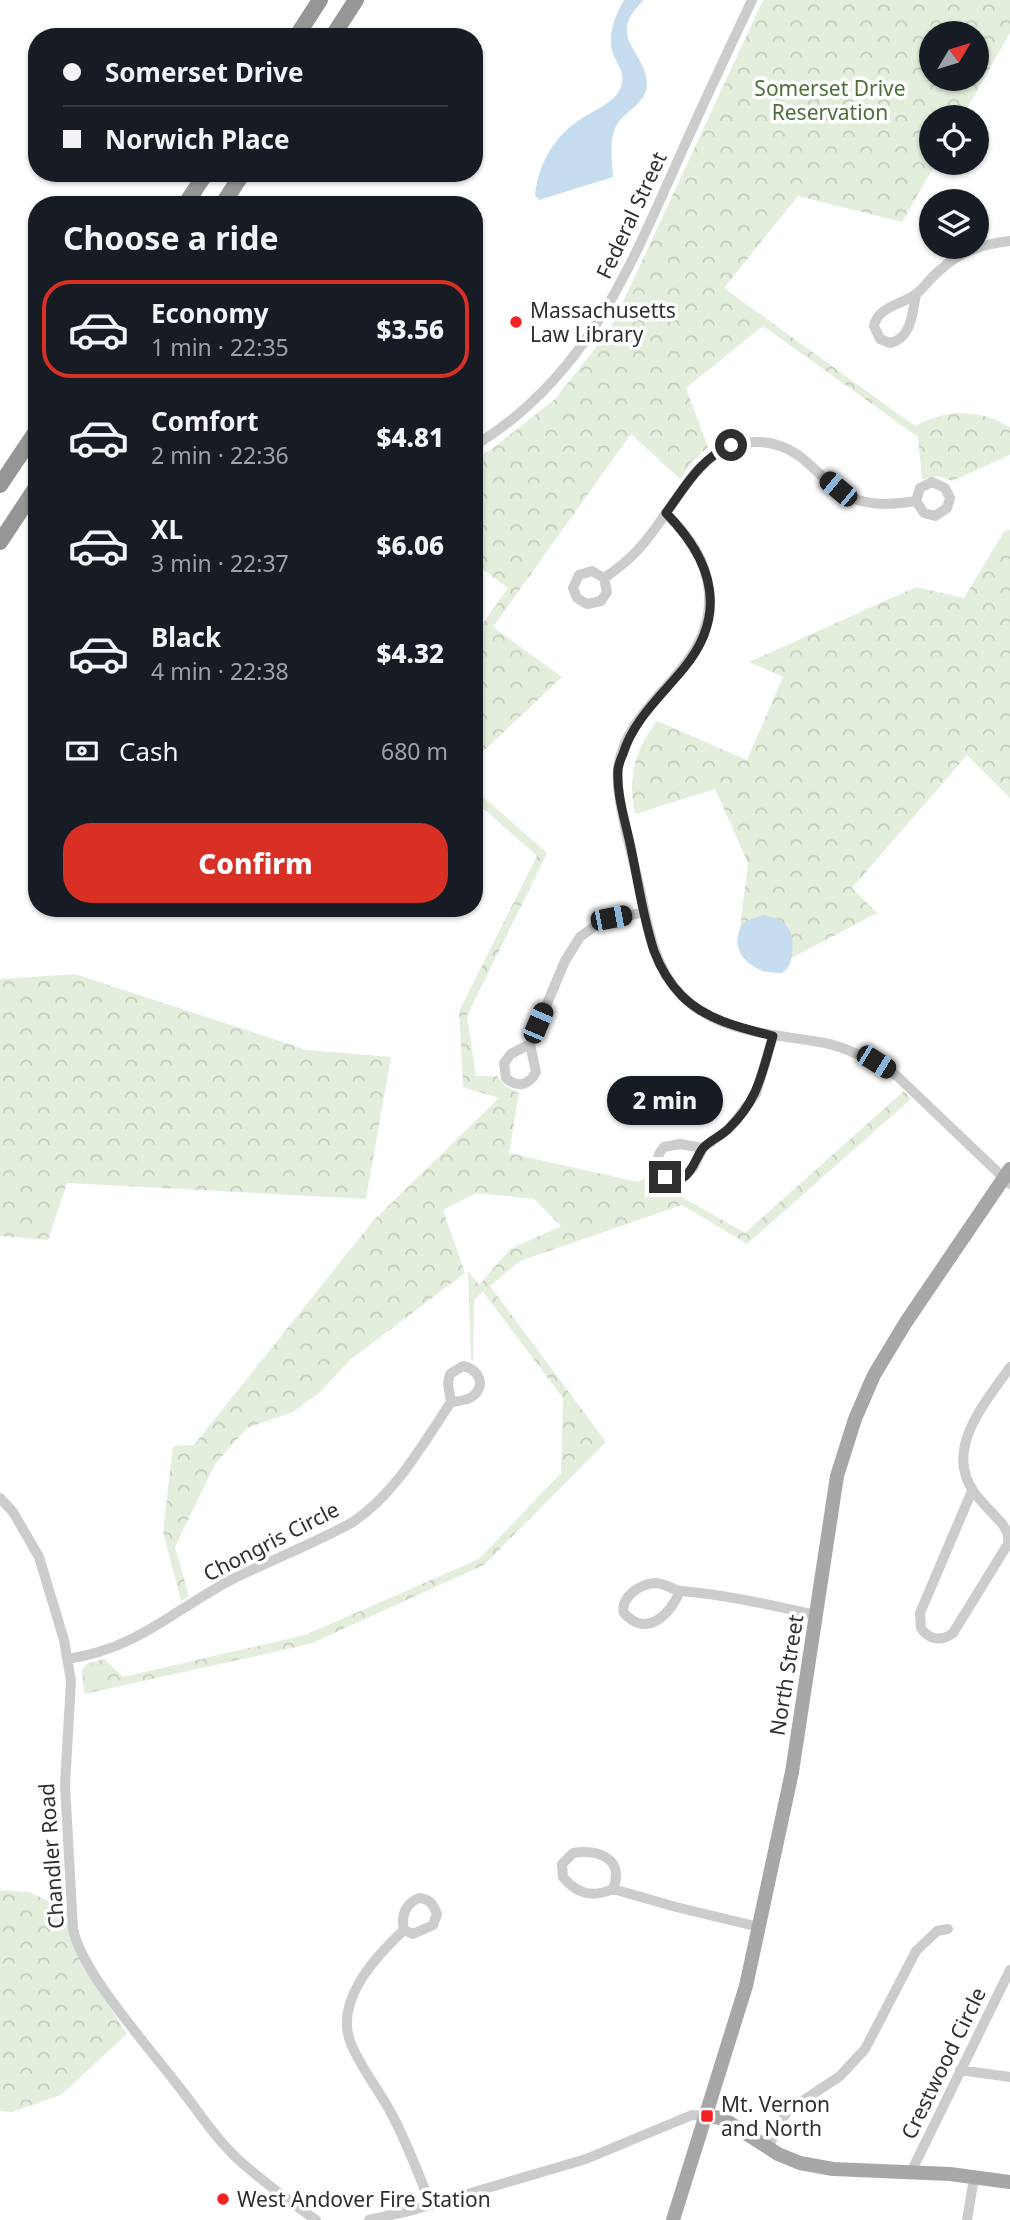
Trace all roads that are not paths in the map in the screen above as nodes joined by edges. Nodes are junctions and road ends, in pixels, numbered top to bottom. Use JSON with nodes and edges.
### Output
{"nodes":[{"id":1,"x":320,"y":0,"type":"edge"},
{"id":2,"x":356,"y":0,"type":"edge"},
{"id":3,"x":752,"y":0,"type":"edge"},
{"id":4,"x":302,"y":28,"type":"edge"},
{"id":5,"x":338,"y":28,"type":"edge"},
{"id":6,"x":1010,"y":241,"type":"edge"},
{"id":7,"x":916,"y":295,"type":"junction"},
{"id":8,"x":483,"y":439,"type":"edge"},
{"id":9,"x":28,"y":443,"type":"edge"},
{"id":10,"x":0,"y":485,"type":"edge"},
{"id":11,"x":28,"y":500,"type":"edge"},
{"id":12,"x":916,"y":502,"type":"dead end"},
{"id":13,"x":666,"y":513,"type":"junction"},
{"id":14,"x":0,"y":542,"type":"edge"},
{"id":15,"x":604,"y":578,"type":"dead end"},
{"id":16,"x":644,"y":912,"type":"junction"},
{"id":17,"x":773,"y":1036,"type":"junction"},
{"id":18,"x":530,"y":1044,"type":"dead end"},
{"id":19,"x":703,"y":1148,"type":"dead end"},
{"id":20,"x":1008,"y":1177,"type":"edge"},
{"id":21,"x":1010,"y":1367,"type":"edge"},
{"id":22,"x":451,"y":1402,"type":"dead end"},
{"id":23,"x":972,"y":1491,"type":"junction"},
{"id":24,"x":0,"y":1498,"type":"edge"},
{"id":25,"x":680,"y":1591,"type":"junction"},
{"id":26,"x":816,"y":1615,"type":"junction"},
{"id":27,"x":67,"y":1659,"type":"junction"},
{"id":28,"x":613,"y":1889,"type":"junction"},
{"id":29,"x":759,"y":1927,"type":"junction"},
{"id":30,"x":948,"y":1929,"type":"dead end"},
{"id":31,"x":404,"y":1930,"type":"dead end"},
{"id":32,"x":1010,"y":1972,"type":"edge"},
{"id":33,"x":960,"y":2070,"type":"junction"},
{"id":34,"x":1010,"y":2077,"type":"edge"},
{"id":35,"x":705,"y":2116,"type":"junction"},
{"id":36,"x":768,"y":2148,"type":"junction"},
{"id":37,"x":911,"y":2172,"type":"junction"},
{"id":38,"x":974,"y":2178,"type":"junction"},
{"id":39,"x":1010,"y":2182,"type":"edge"},
{"id":40,"x":431,"y":2205,"type":"junction"},
{"id":41,"x":316,"y":2220,"type":"edge"},
{"id":42,"x":369,"y":2220,"type":"edge"},
{"id":43,"x":673,"y":2220,"type":"edge"},
{"id":44,"x":967,"y":2220,"type":"edge"}],
"edges":[{"from":1,"to":4,"type":"highway"},
{"from":2,"to":5,"type":"highway"},
{"from":3,"to":8,"type":"street","name":"Federal Street"},
{"from":6,"to":7,"type":"street"},
{"from":7,"to":7,"type":"street"},
{"from":9,"to":10,"type":"highway"},
{"from":11,"to":14,"type":"highway"},
{"from":12,"to":13,"type":"street"},
{"from":13,"to":15,"type":"street"},
{"from":13,"to":16,"type":"street"},
{"from":16,"to":17,"type":"street"},
{"from":16,"to":18,"type":"street"},
{"from":17,"to":19,"type":"street"},
{"from":17,"to":20,"type":"street"},
{"from":20,"to":26,"type":"main road","name":"North Street"},
{"from":21,"to":23,"type":"street"},
{"from":22,"to":27,"type":"street","name":"Chongris Circle"},
{"from":23,"to":23,"type":"street"},
{"from":24,"to":27,"type":"street","name":"Chandler Road"},
{"from":25,"to":25,"type":"street"},
{"from":25,"to":26,"type":"street"},
{"from":26,"to":29,"type":"main road","name":"North Street"},
{"from":27,"to":41,"type":"street","name":"Chandler Road"},
{"from":28,"to":28,"type":"street"},
{"from":28,"to":29,"type":"street"},
{"from":29,"to":35,"type":"main road","name":"North Street"},
{"from":30,"to":36,"type":"street"},
{"from":31,"to":40,"type":"street"},
{"from":32,"to":33,"type":"street","name":"Crestwood Circle"},
{"from":33,"to":34,"type":"street"},
{"from":33,"to":37,"type":"street","name":"Crestwood Circle"},
{"from":35,"to":36,"type":"main road"},
{"from":35,"to":40,"type":"street"},
{"from":35,"to":43,"type":"main road","name":"North Street"},
{"from":36,"to":37,"type":"main road"},
{"from":37,"to":38,"type":"main road"},
{"from":38,"to":39,"type":"main road"},
{"from":38,"to":44,"type":"street"},
{"from":40,"to":42,"type":"street"}]}
